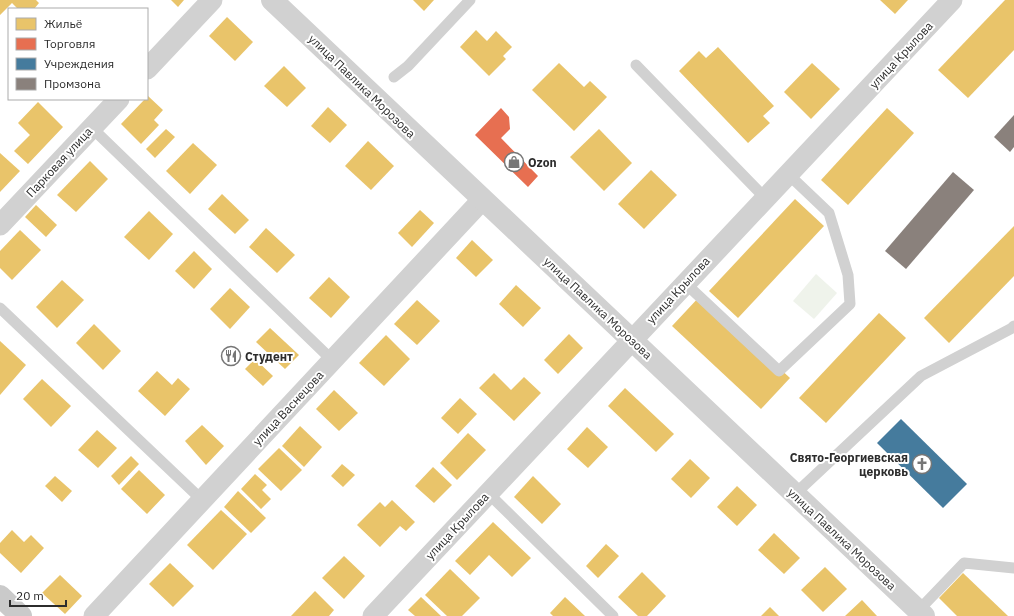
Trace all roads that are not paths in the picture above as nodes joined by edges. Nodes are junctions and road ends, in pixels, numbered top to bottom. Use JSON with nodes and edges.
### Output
{"nodes":[{"id":1,"x":212,"y":0,"type":"edge"},
{"id":2,"x":470,"y":0,"type":"edge"},
{"id":3,"x":952,"y":0,"type":"edge"},
{"id":4,"x":278,"y":2,"type":"edge"},
{"id":5,"x":636,"y":65,"type":"dead end"},
{"id":6,"x":148,"y":68,"type":"edge"},
{"id":7,"x":394,"y":77,"type":"dead end"},
{"id":8,"x":118,"y":100,"type":"edge"},
{"id":9,"x":92,"y":128,"type":"junction"},
{"id":10,"x":788,"y":174,"type":"junction"},
{"id":11,"x":765,"y":198,"type":"junction"},
{"id":12,"x":482,"y":200,"type":"junction"},
{"id":13,"x":0,"y":225,"type":"edge"},
{"id":14,"x":685,"y":283,"type":"junction"},
{"id":15,"x":0,"y":308,"type":"edge"},
{"id":16,"x":1014,"y":326,"type":"edge"},
{"id":17,"x":632,"y":339,"type":"junction"},
{"id":18,"x":332,"y":360,"type":"junction"},
{"id":19,"x":488,"y":493,"type":"junction"},
{"id":20,"x":795,"y":494,"type":"junction"},
{"id":21,"x":202,"y":500,"type":"junction"},
{"id":22,"x":1014,"y":568,"type":"edge"},
{"id":23,"x":0,"y":596,"type":"edge"},
{"id":24,"x":921,"y":614,"type":"edge"},
{"id":25,"x":22,"y":616,"type":"edge"},
{"id":26,"x":94,"y":616,"type":"edge"},
{"id":27,"x":372,"y":616,"type":"edge"},
{"id":28,"x":613,"y":616,"type":"edge"}],
"edges":[{"from":1,"to":6,"type":"street"},
{"from":2,"to":7,"type":"lane"},
{"from":3,"to":10,"type":"street","name":"улица Крылова"},
{"from":4,"to":12,"type":"street","name":"улица Павлика Морозова"},
{"from":5,"to":11,"type":"lane"},
{"from":8,"to":9,"type":"street","name":"Парковая улица"},
{"from":9,"to":13,"type":"street","name":"Парковая улица"},
{"from":9,"to":18,"type":"lane"},
{"from":10,"to":11,"type":"street","name":"улица Крылова"},
{"from":10,"to":14,"type":"lane"},
{"from":11,"to":14,"type":"street","name":"улица Крылова"},
{"from":12,"to":17,"type":"street","name":"улица Павлика Морозова"},
{"from":12,"to":18,"type":"street","name":"улица Васнецова"},
{"from":14,"to":17,"type":"street","name":"улица Крылова"},
{"from":15,"to":21,"type":"lane"},
{"from":16,"to":20,"type":"lane"},
{"from":17,"to":19,"type":"street","name":"улица Крылова"},
{"from":17,"to":20,"type":"street","name":"улица Павлика Морозова"},
{"from":18,"to":21,"type":"street","name":"улица Васнецова"},
{"from":19,"to":27,"type":"street","name":"улица Крылова"},
{"from":19,"to":28,"type":"lane"},
{"from":20,"to":24,"type":"street","name":"улица Павлика Морозова"},
{"from":21,"to":26,"type":"street","name":"улица Васнецова"},
{"from":22,"to":24,"type":"lane"},
{"from":23,"to":25,"type":"main road"}]}
